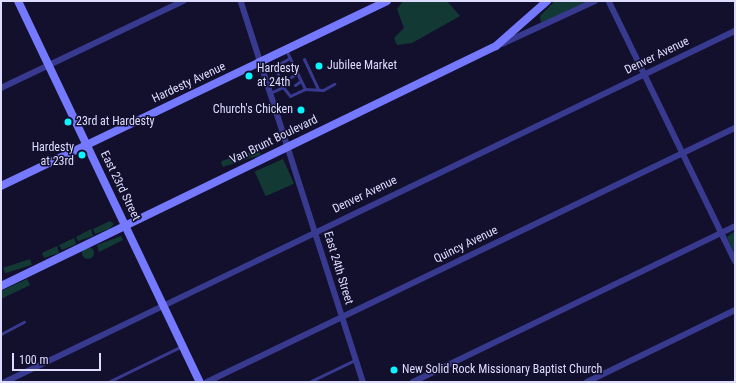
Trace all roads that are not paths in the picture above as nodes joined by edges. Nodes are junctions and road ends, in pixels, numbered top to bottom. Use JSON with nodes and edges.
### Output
{"nodes":[{"id":1,"x":18,"y":1,"type":"edge"},
{"id":2,"x":182,"y":1,"type":"edge"},
{"id":3,"x":241,"y":1,"type":"edge"},
{"id":4,"x":387,"y":1,"type":"edge"},
{"id":5,"x":547,"y":1,"type":"edge"},
{"id":6,"x":595,"y":1,"type":"edge"},
{"id":7,"x":609,"y":1,"type":"edge"},
{"id":8,"x":735,"y":31,"type":"edge"},
{"id":9,"x":496,"y":46,"type":"junction"},
{"id":10,"x":286,"y":50,"type":"junction"},
{"id":11,"x":272,"y":56,"type":"junction"},
{"id":12,"x":290,"y":58,"type":"junction"},
{"id":13,"x":304,"y":59,"type":"dead end"},
{"id":14,"x":260,"y":62,"type":"junction"},
{"id":15,"x":48,"y":65,"type":"junction"},
{"id":16,"x":275,"y":66,"type":"junction"},
{"id":17,"x":294,"y":66,"type":"junction"},
{"id":18,"x":288,"y":70,"type":"dead end"},
{"id":19,"x":283,"y":72,"type":"dead end"},
{"id":20,"x":297,"y":73,"type":"junction"},
{"id":21,"x":279,"y":74,"type":"junction"},
{"id":22,"x":646,"y":74,"type":"junction"},
{"id":23,"x":291,"y":77,"type":"dead end"},
{"id":24,"x":287,"y":79,"type":"dead end"},
{"id":25,"x":301,"y":81,"type":"junction"},
{"id":26,"x":282,"y":82,"type":"junction"},
{"id":27,"x":334,"y":84,"type":"dead end"},
{"id":28,"x":295,"y":85,"type":"dead end"},
{"id":29,"x":290,"y":87,"type":"dead end"},
{"id":30,"x":1,"y":88,"type":"edge"},
{"id":31,"x":284,"y":88,"type":"junction"},
{"id":32,"x":305,"y":88,"type":"junction"},
{"id":33,"x":318,"y":89,"type":"junction"},
{"id":34,"x":270,"y":93,"type":"junction"},
{"id":35,"x":735,"y":128,"type":"edge"},
{"id":36,"x":86,"y":145,"type":"junction"},
{"id":37,"x":288,"y":147,"type":"junction"},
{"id":38,"x":684,"y":153,"type":"junction"},
{"id":39,"x":1,"y":186,"type":"edge"},
{"id":40,"x":126,"y":226,"type":"junction"},
{"id":41,"x":735,"y":226,"type":"edge"},
{"id":42,"x":315,"y":232,"type":"junction"},
{"id":43,"x":722,"y":233,"type":"junction"},
{"id":44,"x":735,"y":261,"type":"edge"},
{"id":45,"x":1,"y":286,"type":"edge"},
{"id":46,"x":164,"y":305,"type":"junction"},
{"id":47,"x":735,"y":310,"type":"edge"},
{"id":48,"x":341,"y":317,"type":"junction"},
{"id":49,"x":24,"y":322,"type":"dead end"},
{"id":50,"x":1,"y":334,"type":"edge"},
{"id":51,"x":183,"y":346,"type":"junction"},
{"id":52,"x":355,"y":360,"type":"junction"},
{"id":53,"x":5,"y":382,"type":"edge"},
{"id":54,"x":108,"y":382,"type":"edge"},
{"id":55,"x":200,"y":382,"type":"edge"},
{"id":56,"x":208,"y":382,"type":"edge"},
{"id":57,"x":309,"y":382,"type":"edge"},
{"id":58,"x":363,"y":382,"type":"edge"},
{"id":59,"x":413,"y":382,"type":"edge"},
{"id":60,"x":586,"y":382,"type":"edge"}],
"edges":[{"from":1,"to":15,"type":"main road","name":"East 23rd Street"},
{"from":2,"to":15,"type":"street"},
{"from":3,"to":14,"type":"street","name":"East 24th Street"},
{"from":4,"to":10,"type":"main road","name":"Hardesty Avenue"},
{"from":5,"to":9,"type":"main road","name":"Van Brunt Boulevard"},
{"from":6,"to":9,"type":"street"},
{"from":7,"to":22,"type":"street"},
{"from":8,"to":22,"type":"street","name":"Denver Avenue"},
{"from":9,"to":37,"type":"main road","name":"Van Brunt Boulevard"},
{"from":10,"to":11,"type":"main road","name":"Hardesty Avenue"},
{"from":10,"to":12,"type":"lane"},
{"from":11,"to":14,"type":"main road","name":"Hardesty Avenue"},
{"from":11,"to":16,"type":"lane"},
{"from":12,"to":16,"type":"lane"},
{"from":12,"to":17,"type":"lane"},
{"from":13,"to":33,"type":"lane"},
{"from":14,"to":34,"type":"street","name":"East 24th Street"},
{"from":14,"to":36,"type":"main road","name":"Hardesty Avenue"},
{"from":15,"to":30,"type":"street"},
{"from":15,"to":36,"type":"main road","name":"East 23rd Street"},
{"from":16,"to":21,"type":"lane"},
{"from":17,"to":18,"type":"lane"},
{"from":17,"to":20,"type":"lane"},
{"from":19,"to":21,"type":"lane"},
{"from":20,"to":23,"type":"lane"},
{"from":20,"to":25,"type":"lane"},
{"from":21,"to":26,"type":"lane"},
{"from":22,"to":38,"type":"street"},
{"from":22,"to":42,"type":"street","name":"Denver Avenue"},
{"from":24,"to":26,"type":"lane"},
{"from":25,"to":28,"type":"lane"},
{"from":25,"to":32,"type":"lane"},
{"from":26,"to":31,"type":"lane"},
{"from":27,"to":33,"type":"lane"},
{"from":29,"to":31,"type":"lane"},
{"from":31,"to":32,"type":"lane"},
{"from":31,"to":34,"type":"lane"},
{"from":32,"to":33,"type":"lane"},
{"from":34,"to":37,"type":"street","name":"East 24th Street"},
{"from":35,"to":38,"type":"street","name":"Quincy Avenue"},
{"from":36,"to":39,"type":"main road","name":"Hardesty Avenue"},
{"from":36,"to":40,"type":"main road","name":"East 23rd Street"},
{"from":37,"to":40,"type":"main road","name":"Van Brunt Boulevard"},
{"from":37,"to":42,"type":"street","name":"East 24th Street"},
{"from":38,"to":43,"type":"street"},
{"from":38,"to":48,"type":"street","name":"Quincy Avenue"},
{"from":40,"to":45,"type":"main road","name":"Van Brunt Boulevard"},
{"from":40,"to":46,"type":"main road","name":"East 23rd Street"},
{"from":41,"to":43,"type":"street"},
{"from":42,"to":46,"type":"street","name":"Denver Avenue"},
{"from":42,"to":48,"type":"street","name":"East 24th Street"},
{"from":43,"to":44,"type":"street"},
{"from":43,"to":59,"type":"street"},
{"from":46,"to":51,"type":"main road","name":"East 23rd Street"},
{"from":46,"to":53,"type":"street","name":"Denver Avenue"},
{"from":47,"to":60,"type":"street"},
{"from":48,"to":52,"type":"street","name":"East 24th Street"},
{"from":48,"to":56,"type":"street","name":"Quincy Avenue"},
{"from":49,"to":50,"type":"lane"},
{"from":51,"to":54,"type":"lane"},
{"from":51,"to":55,"type":"main road","name":"East 23rd Street"},
{"from":52,"to":57,"type":"lane"},
{"from":52,"to":58,"type":"street","name":"East 24th Street"}]}
